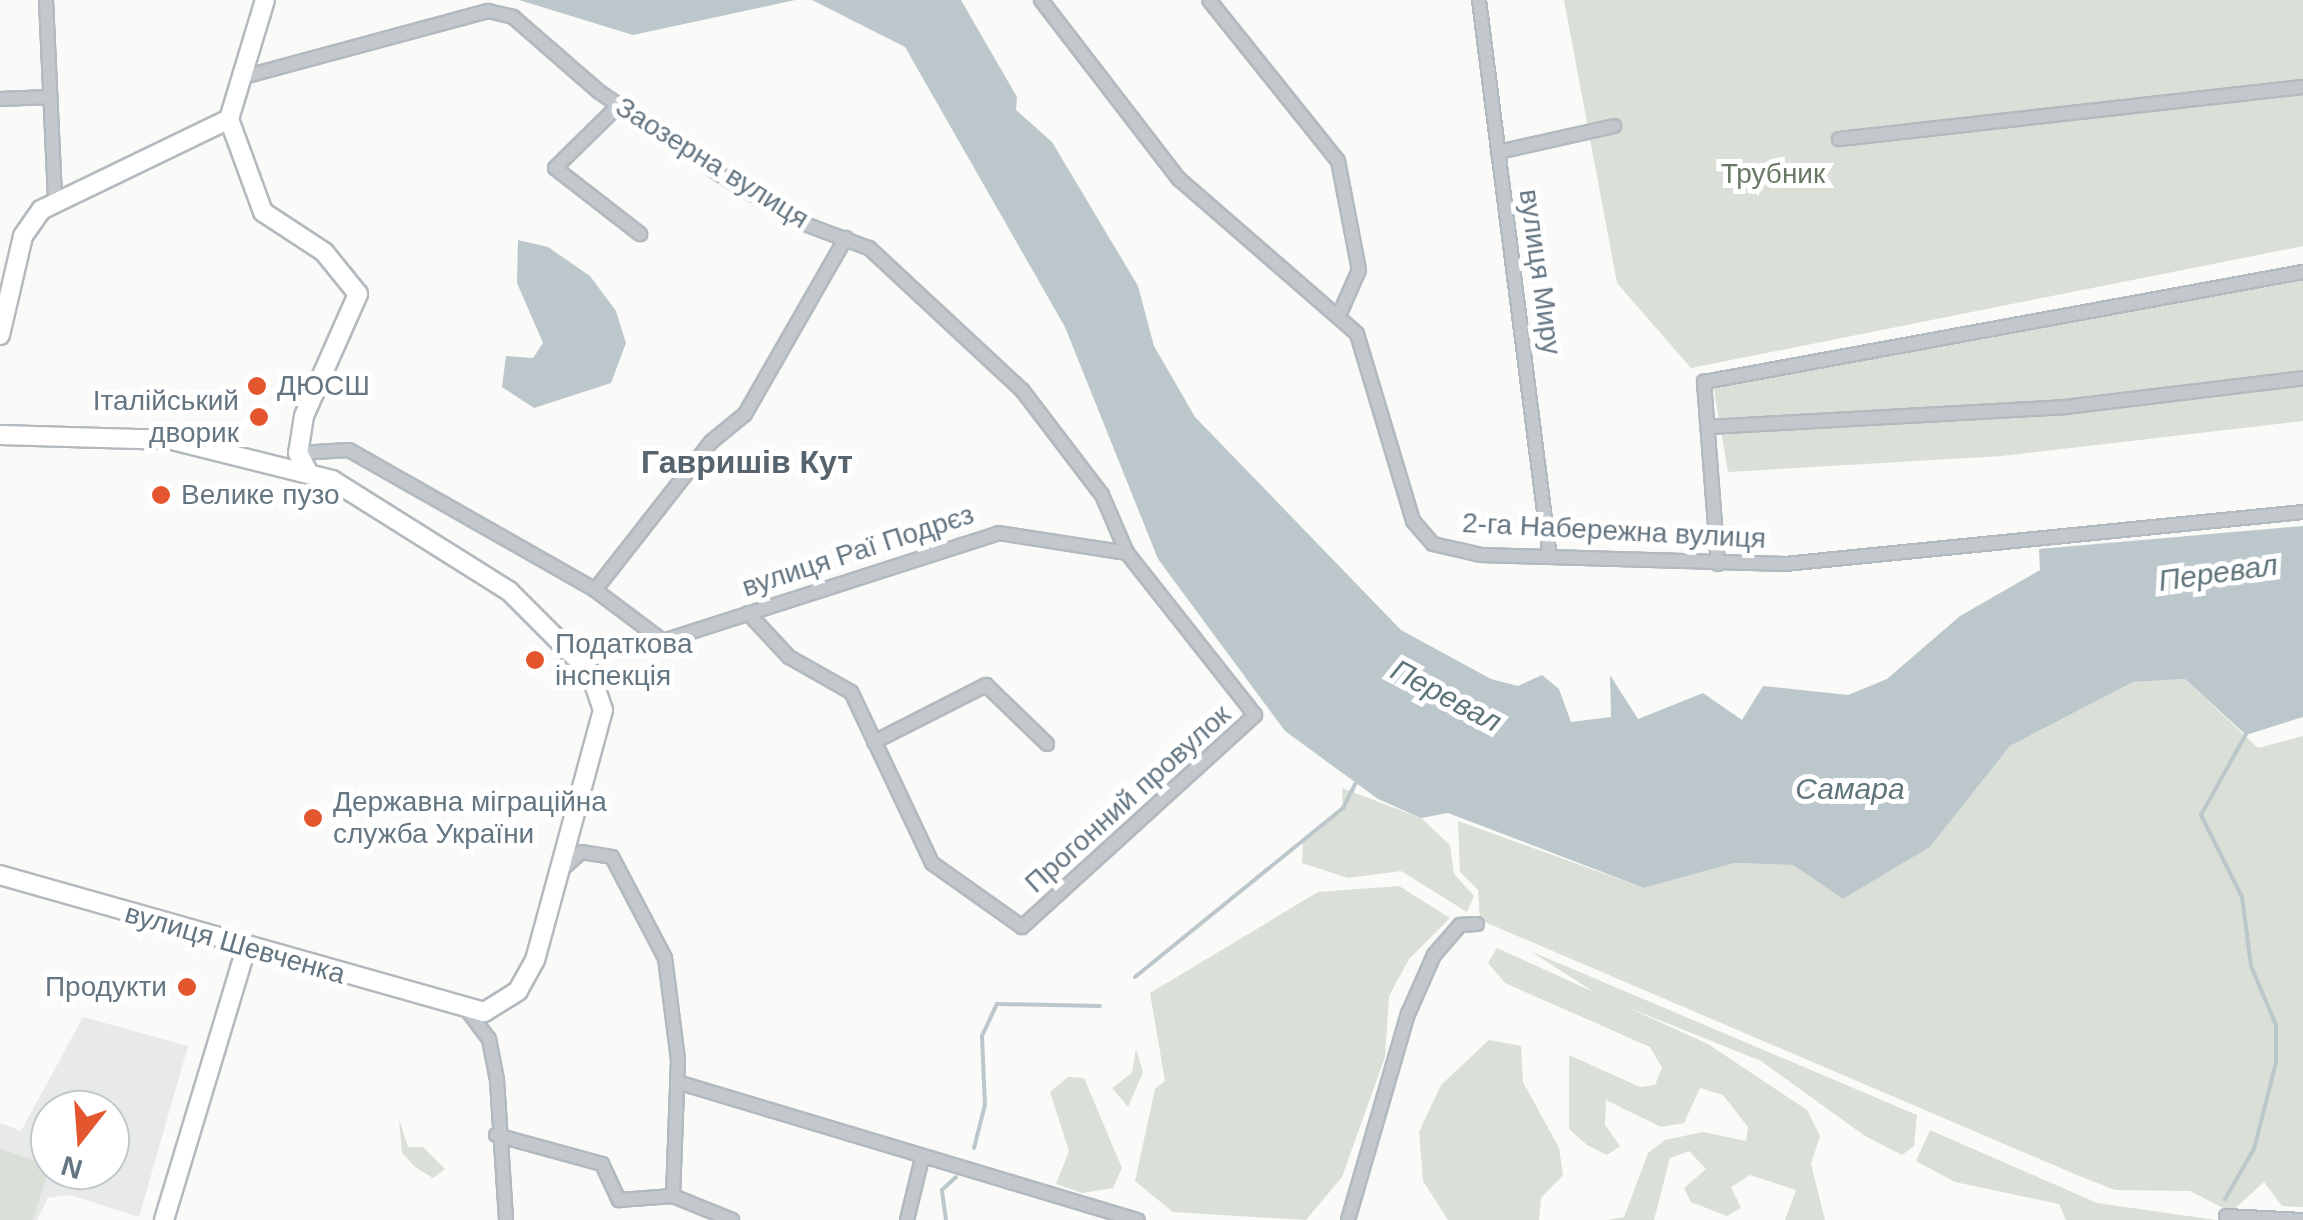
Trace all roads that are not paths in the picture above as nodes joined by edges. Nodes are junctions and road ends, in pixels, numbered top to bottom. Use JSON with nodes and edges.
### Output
{"nodes":[{"id":1,"x":46,"y":0,"type":"edge"},
{"id":2,"x":265,"y":0,"type":"edge"},
{"id":3,"x":1041,"y":0,"type":"edge"},
{"id":4,"x":1209,"y":0,"type":"edge"},
{"id":5,"x":1478,"y":0,"type":"edge"},
{"id":6,"x":247,"y":76,"type":"junction"},
{"id":7,"x":2303,"y":86,"type":"edge"},
{"id":8,"x":50,"y":97,"type":"junction"},
{"id":9,"x":0,"y":99,"type":"edge"},
{"id":10,"x":618,"y":106,"type":"junction"},
{"id":11,"x":230,"y":119,"type":"junction"},
{"id":12,"x":1614,"y":126,"type":"dead end"},
{"id":13,"x":1839,"y":139,"type":"dead end"},
{"id":14,"x":1498,"y":152,"type":"junction"},
{"id":15,"x":55,"y":201,"type":"junction"},
{"id":16,"x":640,"y":234,"type":"dead end"},
{"id":17,"x":846,"y":238,"type":"junction"},
{"id":18,"x":2303,"y":272,"type":"edge"},
{"id":19,"x":1340,"y":313,"type":"junction"},
{"id":20,"x":0,"y":335,"type":"edge"},
{"id":21,"x":2303,"y":378,"type":"edge"},
{"id":22,"x":1710,"y":426,"type":"junction"},
{"id":23,"x":0,"y":435,"type":"edge"},
{"id":24,"x":298,"y":453,"type":"junction"},
{"id":25,"x":308,"y":472,"type":"junction"},
{"id":26,"x":2303,"y":512,"type":"edge"},
{"id":27,"x":1549,"y":550,"type":"junction"},
{"id":28,"x":1126,"y":553,"type":"junction"},
{"id":29,"x":1718,"y":564,"type":"junction"},
{"id":30,"x":596,"y":590,"type":"junction"},
{"id":31,"x":748,"y":612,"type":"junction"},
{"id":32,"x":874,"y":742,"type":"junction"},
{"id":33,"x":1048,"y":744,"type":"dead end"},
{"id":34,"x":560,"y":871,"type":"junction"},
{"id":35,"x":0,"y":875,"type":"edge"},
{"id":36,"x":1477,"y":924,"type":"dead end"},
{"id":37,"x":246,"y":948,"type":"junction"},
{"id":38,"x":470,"y":1014,"type":"junction"},
{"id":39,"x":677,"y":1082,"type":"junction"},
{"id":40,"x":496,"y":1134,"type":"junction"},
{"id":41,"x":922,"y":1158,"type":"junction"},
{"id":42,"x":673,"y":1196,"type":"junction"},
{"id":43,"x":2226,"y":1216,"type":"dead end"},
{"id":44,"x":164,"y":1220,"type":"edge"},
{"id":45,"x":506,"y":1220,"type":"edge"},
{"id":46,"x":732,"y":1220,"type":"edge"},
{"id":47,"x":907,"y":1220,"type":"edge"},
{"id":48,"x":1138,"y":1220,"type":"edge"},
{"id":49,"x":1348,"y":1220,"type":"edge"},
{"id":50,"x":2303,"y":1220,"type":"edge"}],
"edges":[{"from":1,"to":8,"type":"street"},
{"from":2,"to":6,"type":"street"},
{"from":3,"to":19,"type":"street","name":"2-га Набережна вулиця"},
{"from":4,"to":19,"type":"street"},
{"from":5,"to":14,"type":"street","name":"вулиця Миру"},
{"from":6,"to":10,"type":"street","name":"Заозерна вулиця"},
{"from":6,"to":11,"type":"street"},
{"from":7,"to":13,"type":"street"},
{"from":8,"to":9,"type":"street"},
{"from":8,"to":15,"type":"street"},
{"from":10,"to":16,"type":"street"},
{"from":10,"to":17,"type":"street","name":"Заозерна вулиця"},
{"from":11,"to":15,"type":"street"},
{"from":11,"to":24,"type":"street"},
{"from":12,"to":14,"type":"street"},
{"from":14,"to":27,"type":"street","name":"вулиця Миру"},
{"from":15,"to":20,"type":"street"},
{"from":17,"to":28,"type":"street","name":"Заозерна вулиця"},
{"from":17,"to":30,"type":"street"},
{"from":18,"to":22,"type":"street"},
{"from":19,"to":27,"type":"street","name":"2-га Набережна вулиця"},
{"from":21,"to":22,"type":"street"},
{"from":22,"to":29,"type":"street"},
{"from":23,"to":25,"type":"street"},
{"from":24,"to":25,"type":"street"},
{"from":24,"to":30,"type":"street"},
{"from":25,"to":34,"type":"street"},
{"from":26,"to":29,"type":"street","name":"2-га Набережна вулиця"},
{"from":27,"to":29,"type":"street","name":"2-га Набережна вулиця"},
{"from":28,"to":31,"type":"street","name":"вулиця Раї Подрєз"},
{"from":28,"to":32,"type":"street","name":"Прогонний провулок"},
{"from":30,"to":31,"type":"street","name":"вулиця Раї Подрєз"},
{"from":31,"to":32,"type":"street","name":"Прогонний провулок"},
{"from":32,"to":33,"type":"street"},
{"from":34,"to":38,"type":"street"},
{"from":34,"to":39,"type":"street"},
{"from":35,"to":37,"type":"street","name":"вулиця Шевченка"},
{"from":36,"to":49,"type":"street"},
{"from":37,"to":38,"type":"street","name":"вулиця Шевченка"},
{"from":37,"to":44,"type":"street"},
{"from":38,"to":40,"type":"street"},
{"from":39,"to":41,"type":"street"},
{"from":39,"to":42,"type":"street"},
{"from":40,"to":42,"type":"street"},
{"from":40,"to":45,"type":"street"},
{"from":41,"to":47,"type":"street"},
{"from":41,"to":48,"type":"street"},
{"from":42,"to":46,"type":"street"},
{"from":43,"to":50,"type":"street"}]}
